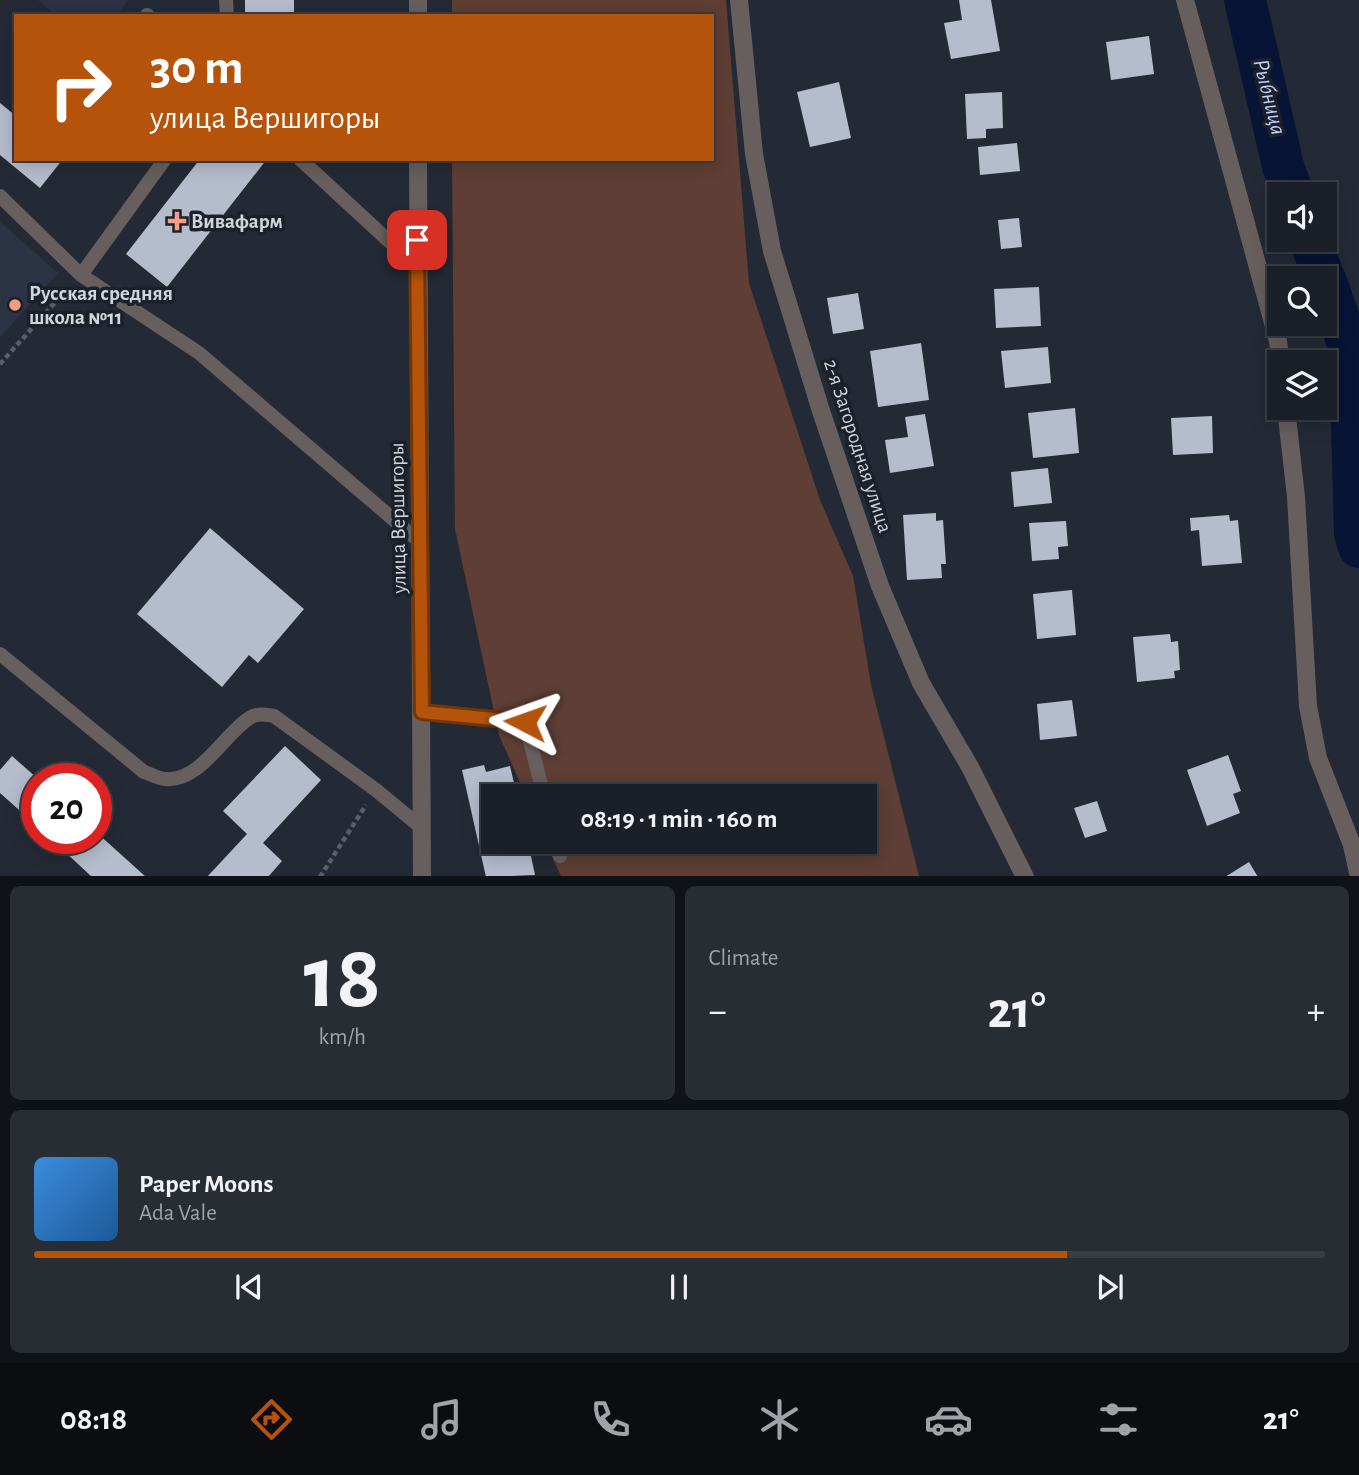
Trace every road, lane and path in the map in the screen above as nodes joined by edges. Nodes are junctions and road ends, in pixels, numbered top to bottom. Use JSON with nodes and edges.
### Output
{"nodes":[{"id":1,"x":739,"y":0,"type":"edge"},
{"id":2,"x":1185,"y":0,"type":"edge"},
{"id":3,"x":164,"y":161,"type":"edge"},
{"id":4,"x":302,"y":161,"type":"edge"},
{"id":5,"x":418,"y":161,"type":"edge"},
{"id":6,"x":0,"y":196,"type":"edge"},
{"id":7,"x":417,"y":267,"type":"junction"},
{"id":8,"x":81,"y":275,"type":"junction"},
{"id":9,"x":1279,"y":350,"type":"edge"},
{"id":10,"x":0,"y":364,"type":"edge"},
{"id":11,"x":1287,"y":420,"type":"edge"},
{"id":12,"x":421,"y":543,"type":"junction"},
{"id":13,"x":0,"y":654,"type":"edge"},
{"id":14,"x":422,"y":712,"type":"junction"},
{"id":15,"x":541,"y":784,"type":"edge"},
{"id":16,"x":376,"y":790,"type":"junction"},
{"id":17,"x":422,"y":828,"type":"junction"},
{"id":18,"x":321,"y":876,"type":"edge"},
{"id":19,"x":422,"y":876,"type":"edge"},
{"id":20,"x":1024,"y":876,"type":"edge"},
{"id":21,"x":1359,"y":876,"type":"edge"}],
"edges":[{"from":1,"to":20,"type":"street","name":"2-я Загородная улица"},
{"from":2,"to":9,"type":"street"},
{"from":3,"to":8,"type":"lane"},
{"from":4,"to":7,"type":"lane"},
{"from":5,"to":7,"type":"street","name":"улица Вершигоры"},
{"from":6,"to":8,"type":"lane"},
{"from":7,"to":12,"type":"street","name":"улица Вершигоры"},
{"from":8,"to":10,"type":"path"},
{"from":8,"to":12,"type":"lane"},
{"from":11,"to":21,"type":"street"},
{"from":12,"to":14,"type":"street","name":"улица Вершигоры"},
{"from":13,"to":16,"type":"lane"},
{"from":14,"to":15,"type":"lane"},
{"from":14,"to":17,"type":"street","name":"улица Вершигоры"},
{"from":16,"to":17,"type":"lane"},
{"from":16,"to":18,"type":"path"},
{"from":17,"to":19,"type":"street","name":"улица Вершигоры"}]}
